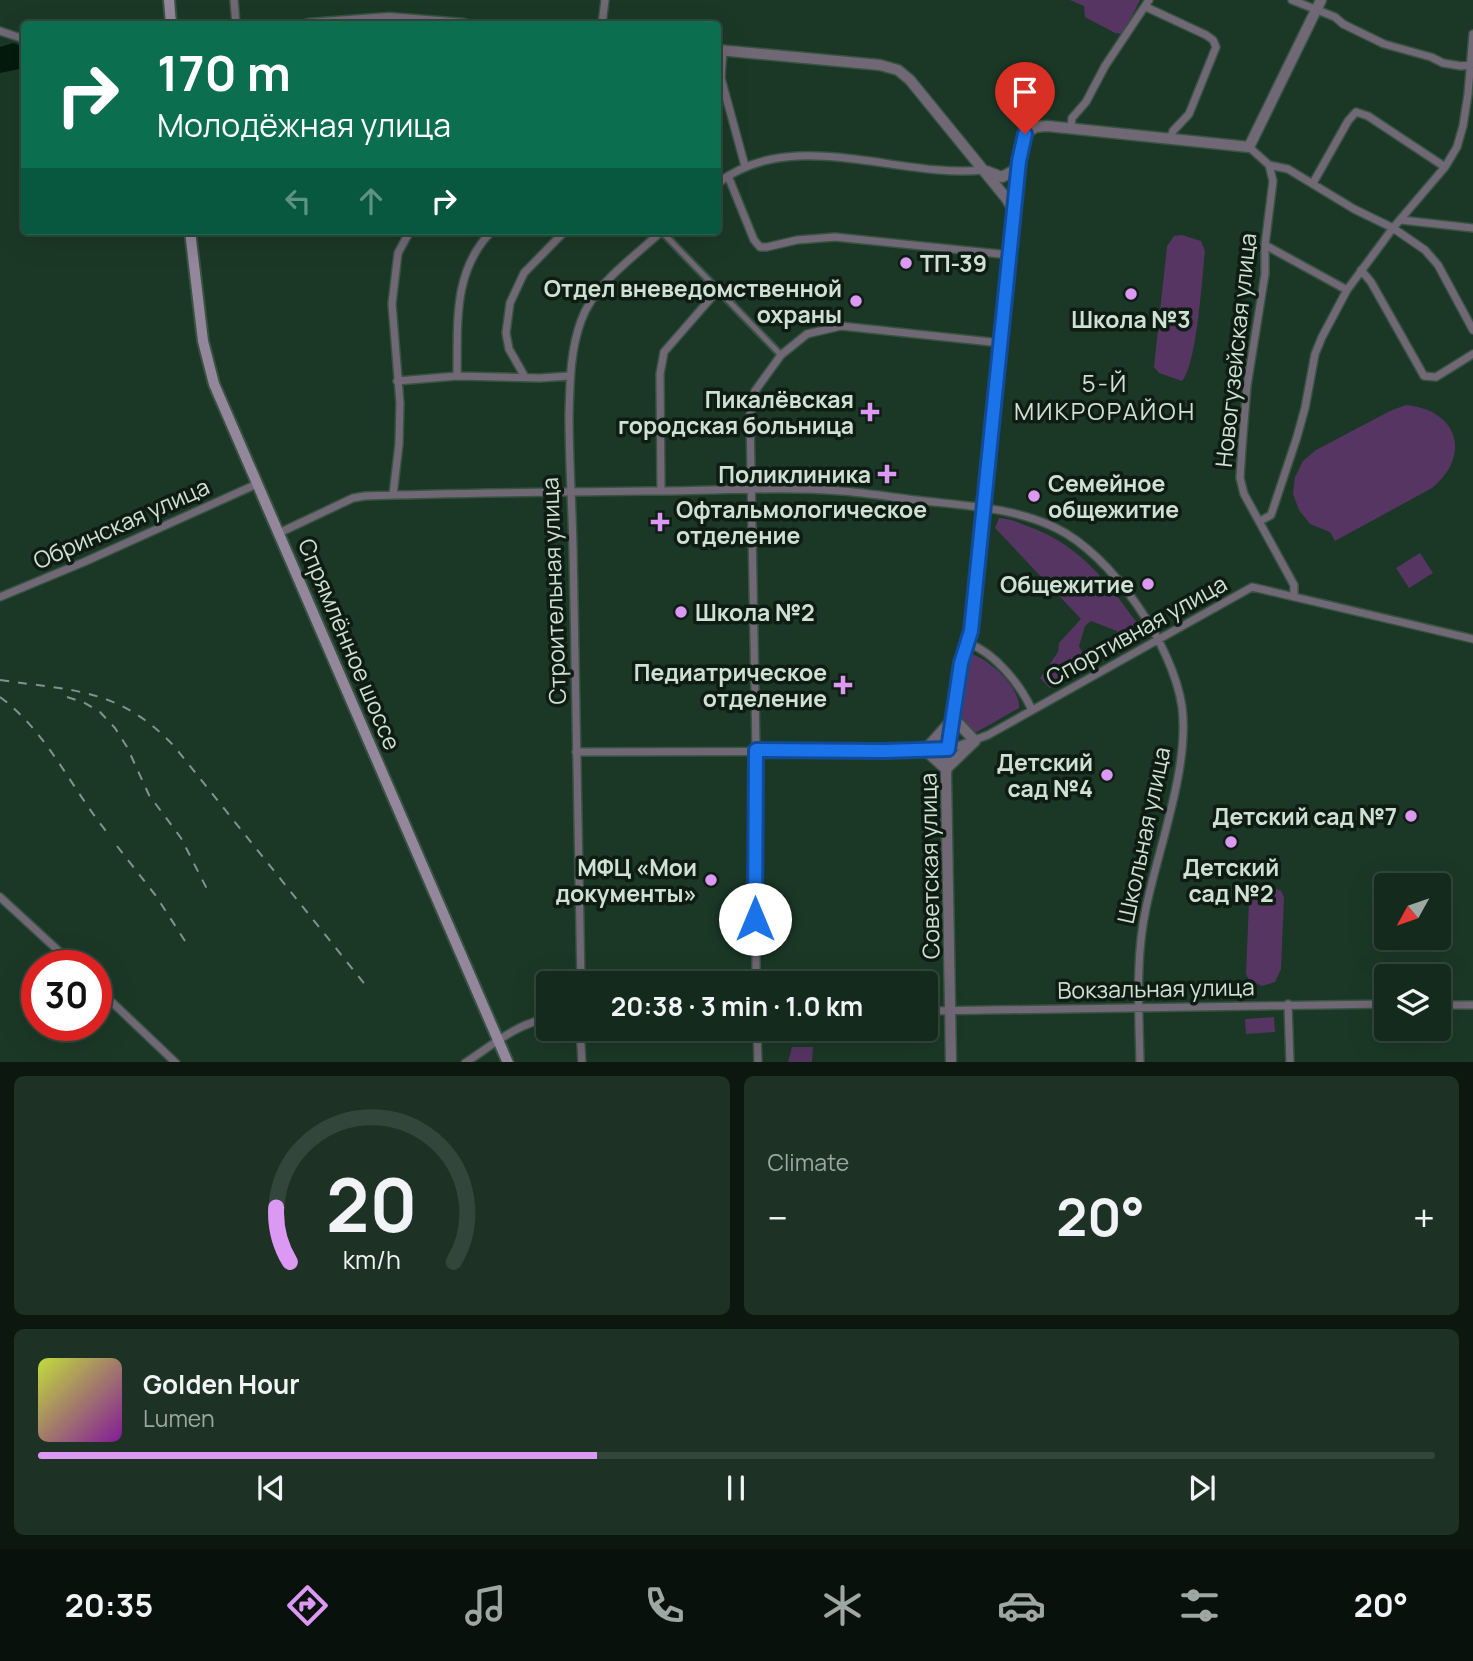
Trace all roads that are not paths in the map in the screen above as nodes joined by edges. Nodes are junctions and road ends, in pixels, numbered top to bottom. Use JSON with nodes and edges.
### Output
{"nodes":[{"id":1,"x":169,"y":0,"type":"edge"},
{"id":2,"x":234,"y":0,"type":"edge"},
{"id":3,"x":605,"y":0,"type":"edge"},
{"id":4,"x":1292,"y":0,"type":"edge"},
{"id":5,"x":1321,"y":0,"type":"edge"},
{"id":6,"x":1148,"y":4,"type":"edge"},
{"id":7,"x":1315,"y":10,"type":"junction"},
{"id":8,"x":172,"y":21,"type":"edge"},
{"id":9,"x":236,"y":21,"type":"edge"},
{"id":10,"x":348,"y":21,"type":"edge"},
{"id":11,"x":426,"y":21,"type":"edge"},
{"id":12,"x":602,"y":21,"type":"edge"},
{"id":13,"x":0,"y":31,"type":"edge"},
{"id":14,"x":1473,"y":34,"type":"edge"},
{"id":15,"x":21,"y":37,"type":"edge"},
{"id":16,"x":721,"y":50,"type":"edge"},
{"id":17,"x":1471,"y":65,"type":"edge"},
{"id":18,"x":721,"y":78,"type":"edge"},
{"id":19,"x":1071,"y":128,"type":"junction"},
{"id":20,"x":1170,"y":139,"type":"junction"},
{"id":21,"x":1249,"y":147,"type":"junction"},
{"id":22,"x":1019,"y":161,"type":"junction"},
{"id":23,"x":1269,"y":165,"type":"junction"},
{"id":24,"x":745,"y":166,"type":"junction"},
{"id":25,"x":1445,"y":167,"type":"junction"},
{"id":26,"x":984,"y":170,"type":"junction"},
{"id":27,"x":728,"y":176,"type":"junction"},
{"id":28,"x":721,"y":182,"type":"edge"},
{"id":29,"x":1313,"y":183,"type":"junction"},
{"id":30,"x":1015,"y":213,"type":"junction"},
{"id":31,"x":1401,"y":220,"type":"junction"},
{"id":32,"x":1393,"y":228,"type":"junction"},
{"id":33,"x":1473,"y":228,"type":"edge"},
{"id":34,"x":191,"y":235,"type":"edge"},
{"id":35,"x":408,"y":235,"type":"edge"},
{"id":36,"x":488,"y":235,"type":"edge"},
{"id":37,"x":561,"y":235,"type":"edge"},
{"id":38,"x":658,"y":235,"type":"edge"},
{"id":39,"x":666,"y":235,"type":"edge"},
{"id":40,"x":1265,"y":244,"type":"junction"},
{"id":41,"x":1010,"y":255,"type":"junction"},
{"id":42,"x":1361,"y":270,"type":"junction"},
{"id":43,"x":718,"y":290,"type":"junction"},
{"id":44,"x":1347,"y":290,"type":"junction"},
{"id":45,"x":1473,"y":330,"type":"edge"},
{"id":46,"x":1001,"y":342,"type":"junction"},
{"id":47,"x":1473,"y":354,"type":"edge"},
{"id":48,"x":781,"y":355,"type":"junction"},
{"id":49,"x":457,"y":376,"type":"junction"},
{"id":50,"x":569,"y":376,"type":"junction"},
{"id":51,"x":525,"y":377,"type":"junction"},
{"id":52,"x":397,"y":381,"type":"junction"},
{"id":53,"x":257,"y":484,"type":"junction"},
{"id":54,"x":662,"y":491,"type":"junction"},
{"id":55,"x":751,"y":491,"type":"junction"},
{"id":56,"x":570,"y":492,"type":"junction"},
{"id":57,"x":393,"y":495,"type":"junction"},
{"id":58,"x":983,"y":508,"type":"junction"},
{"id":59,"x":1260,"y":521,"type":"junction"},
{"id":60,"x":279,"y":533,"type":"junction"},
{"id":61,"x":0,"y":597,"type":"edge"},
{"id":62,"x":1294,"y":597,"type":"junction"},
{"id":63,"x":1473,"y":639,"type":"edge"},
{"id":64,"x":1157,"y":640,"type":"junction"},
{"id":65,"x":968,"y":643,"type":"junction"},
{"id":66,"x":1032,"y":710,"type":"junction"},
{"id":67,"x":952,"y":720,"type":"junction"},
{"id":68,"x":975,"y":741,"type":"junction"},
{"id":69,"x":948,"y":749,"type":"junction"},
{"id":70,"x":756,"y":750,"type":"junction"},
{"id":71,"x":925,"y":750,"type":"junction"},
{"id":72,"x":576,"y":752,"type":"junction"},
{"id":73,"x":946,"y":769,"type":"junction"},
{"id":74,"x":0,"y":897,"type":"edge"},
{"id":75,"x":58,"y":950,"type":"edge"},
{"id":76,"x":581,"y":971,"type":"edge"},
{"id":77,"x":756,"y":971,"type":"edge"},
{"id":78,"x":112,"y":1002,"type":"edge"},
{"id":79,"x":1288,"y":1004,"type":"junction"},
{"id":80,"x":1374,"y":1004,"type":"edge"},
{"id":81,"x":1451,"y":1005,"type":"edge"},
{"id":82,"x":1473,"y":1005,"type":"edge"},
{"id":83,"x":1139,"y":1007,"type":"junction"},
{"id":84,"x":938,"y":1010,"type":"edge"},
{"id":85,"x":950,"y":1010,"type":"junction"},
{"id":86,"x":536,"y":1021,"type":"edge"},
{"id":87,"x":498,"y":1039,"type":"junction"},
{"id":88,"x":581,"y":1041,"type":"edge"},
{"id":89,"x":757,"y":1041,"type":"edge"},
{"id":90,"x":176,"y":1062,"type":"edge"},
{"id":91,"x":465,"y":1062,"type":"edge"},
{"id":92,"x":509,"y":1062,"type":"edge"},
{"id":93,"x":583,"y":1062,"type":"edge"},
{"id":94,"x":758,"y":1062,"type":"edge"},
{"id":95,"x":951,"y":1062,"type":"edge"},
{"id":96,"x":1140,"y":1062,"type":"edge"},
{"id":97,"x":1290,"y":1062,"type":"edge"}],
"edges":[{"from":1,"to":8,"type":"main road"},
{"from":2,"to":9,"type":"street"},
{"from":3,"to":12,"type":"street"},
{"from":4,"to":7,"type":"street"},
{"from":5,"to":7,"type":"street"},
{"from":6,"to":19,"type":"street"},
{"from":6,"to":20,"type":"street"},
{"from":7,"to":17,"type":"street"},
{"from":7,"to":21,"type":"street"},
{"from":10,"to":11,"type":"street"},
{"from":13,"to":15,"type":"street"},
{"from":14,"to":17,"type":"street"},
{"from":16,"to":26,"type":"street"},
{"from":17,"to":25,"type":"street"},
{"from":18,"to":24,"type":"street"},
{"from":19,"to":20,"type":"street","name":"Советская улица"},
{"from":19,"to":22,"type":"street","name":"Советская улица"},
{"from":20,"to":21,"type":"street","name":"Советская улица"},
{"from":21,"to":23,"type":"street"},
{"from":22,"to":26,"type":"street"},
{"from":22,"to":30,"type":"street","name":"Советская улица"},
{"from":23,"to":29,"type":"street"},
{"from":23,"to":40,"type":"street","name":"Новогузейская улица"},
{"from":24,"to":26,"type":"street"},
{"from":24,"to":27,"type":"street"},
{"from":25,"to":29,"type":"street"},
{"from":25,"to":31,"type":"street"},
{"from":26,"to":30,"type":"street"},
{"from":27,"to":28,"type":"street"},
{"from":27,"to":41,"type":"street"},
{"from":29,"to":32,"type":"street"},
{"from":30,"to":41,"type":"street","name":"Советская улица"},
{"from":31,"to":32,"type":"street"},
{"from":31,"to":33,"type":"street"},
{"from":32,"to":42,"type":"street"},
{"from":32,"to":45,"type":"street"},
{"from":34,"to":53,"type":"main road","name":"Спрямлённое шоссе"},
{"from":35,"to":52,"type":"street"},
{"from":36,"to":49,"type":"street"},
{"from":37,"to":51,"type":"street"},
{"from":38,"to":50,"type":"street","name":"Строительная улица"},
{"from":39,"to":43,"type":"street"},
{"from":40,"to":44,"type":"street"},
{"from":40,"to":59,"type":"street","name":"Новогузейская улица"},
{"from":41,"to":46,"type":"street","name":"Советская улица"},
{"from":42,"to":44,"type":"street"},
{"from":42,"to":47,"type":"street"},
{"from":43,"to":48,"type":"street"},
{"from":43,"to":54,"type":"street"},
{"from":44,"to":59,"type":"street"},
{"from":46,"to":48,"type":"street"},
{"from":46,"to":58,"type":"street","name":"Советская улица"},
{"from":48,"to":55,"type":"street"},
{"from":49,"to":51,"type":"street"},
{"from":49,"to":52,"type":"street"},
{"from":50,"to":51,"type":"street"},
{"from":50,"to":56,"type":"street","name":"Строительная улица"},
{"from":52,"to":57,"type":"street"},
{"from":53,"to":60,"type":"main road","name":"Спрямлённое шоссе"},
{"from":53,"to":61,"type":"street","name":"Обринская улица"},
{"from":54,"to":55,"type":"street","name":"Школьная улица"},
{"from":54,"to":56,"type":"street","name":"Школьная улица"},
{"from":55,"to":58,"type":"street","name":"Школьная улица"},
{"from":55,"to":70,"type":"street"},
{"from":56,"to":57,"type":"street","name":"Школьная улица"},
{"from":56,"to":72,"type":"street","name":"Строительная улица"},
{"from":57,"to":60,"type":"street","name":"Школьная улица"},
{"from":58,"to":64,"type":"street","name":"Школьная улица"},
{"from":58,"to":65,"type":"street","name":"Советская улица"},
{"from":59,"to":62,"type":"street","name":"Новогузейская улица"},
{"from":60,"to":87,"type":"main road","name":"Спрямлённое шоссе"},
{"from":62,"to":63,"type":"street","name":"Спортивная улица"},
{"from":62,"to":64,"type":"street","name":"Спортивная улица"},
{"from":64,"to":66,"type":"street","name":"Спортивная улица"},
{"from":64,"to":83,"type":"street","name":"Школьная улица"},
{"from":65,"to":66,"type":"street"},
{"from":65,"to":67,"type":"street","name":"Советская улица"},
{"from":66,"to":68,"type":"street","name":"Спортивная улица"},
{"from":67,"to":68,"type":"street"},
{"from":67,"to":69,"type":"street","name":"Советская улица"},
{"from":67,"to":71,"type":"street"},
{"from":68,"to":69,"type":"street","name":"Спортивная улица"},
{"from":68,"to":73,"type":"street"},
{"from":69,"to":71,"type":"street","name":"Спортивная улица"},
{"from":69,"to":73,"type":"street","name":"Советская улица"},
{"from":70,"to":71,"type":"street","name":"Спортивная улица"},
{"from":70,"to":72,"type":"street","name":"Спортивная улица"},
{"from":70,"to":77,"type":"street"},
{"from":71,"to":73,"type":"street"},
{"from":72,"to":76,"type":"street","name":"Строительная улица"},
{"from":73,"to":85,"type":"street","name":"Советская улица"},
{"from":74,"to":75,"type":"street"},
{"from":78,"to":90,"type":"street"},
{"from":79,"to":80,"type":"street","name":"Вокзальная улица"},
{"from":79,"to":83,"type":"street","name":"Вокзальная улица"},
{"from":79,"to":97,"type":"street"},
{"from":81,"to":82,"type":"street"},
{"from":83,"to":85,"type":"street","name":"Вокзальная улица"},
{"from":83,"to":96,"type":"street","name":"Школьная улица"},
{"from":84,"to":85,"type":"street","name":"Вокзальная улица"},
{"from":85,"to":95,"type":"street","name":"Советская улица"},
{"from":86,"to":87,"type":"street"},
{"from":87,"to":91,"type":"street"},
{"from":87,"to":92,"type":"main road","name":"Спрямлённое шоссе"},
{"from":88,"to":93,"type":"street"},
{"from":89,"to":94,"type":"street"}]}
